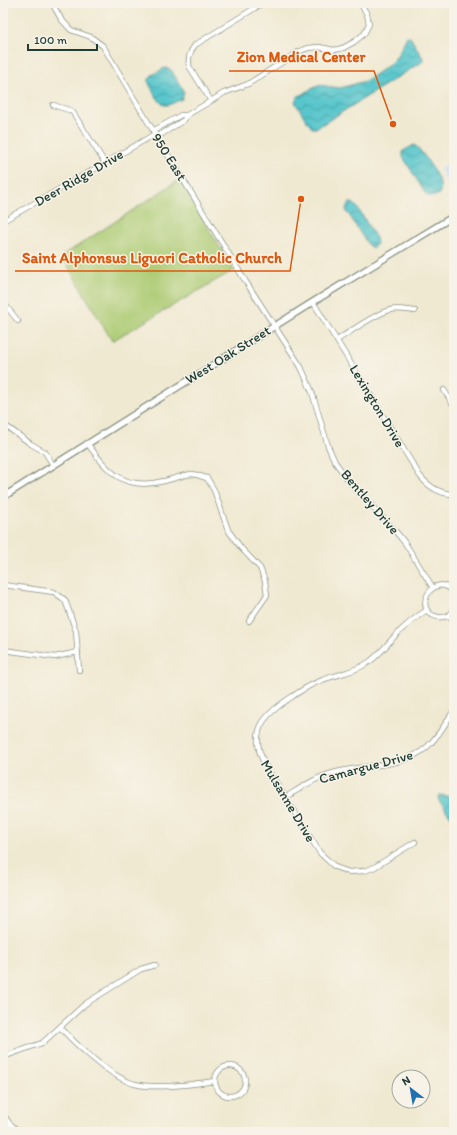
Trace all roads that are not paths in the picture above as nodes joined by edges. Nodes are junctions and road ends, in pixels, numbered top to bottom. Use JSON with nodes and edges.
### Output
{"nodes":[{"id":1,"x":52,"y":3,"type":"edge"},
{"id":2,"x":263,"y":3,"type":"edge"},
{"id":3,"x":360,"y":3,"type":"edge"},
{"id":4,"x":211,"y":101,"type":"junction"},
{"id":5,"x":53,"y":104,"type":"dead end"},
{"id":6,"x":187,"y":115,"type":"junction"},
{"id":7,"x":155,"y":134,"type":"junction"},
{"id":8,"x":105,"y":163,"type":"junction"},
{"id":9,"x":454,"y":216,"type":"edge"},
{"id":10,"x":3,"y":221,"type":"edge"},
{"id":11,"x":3,"y":302,"type":"edge"},
{"id":12,"x":313,"y":302,"type":"junction"},
{"id":13,"x":415,"y":311,"type":"dead end"},
{"id":14,"x":18,"y":321,"type":"dead end"},
{"id":15,"x":274,"y":326,"type":"junction"},
{"id":16,"x":337,"y":340,"type":"junction"},
{"id":17,"x":444,"y":390,"type":"dead end"},
{"id":18,"x":454,"y":406,"type":"edge"},
{"id":19,"x":3,"y":424,"type":"edge"},
{"id":20,"x":87,"y":443,"type":"junction"},
{"id":21,"x":53,"y":466,"type":"junction"},
{"id":22,"x":454,"y":494,"type":"edge"},
{"id":23,"x":3,"y":497,"type":"edge"},
{"id":24,"x":3,"y":585,"type":"edge"},
{"id":25,"x":433,"y":588,"type":"junction"},
{"id":26,"x":454,"y":593,"type":"edge"},
{"id":27,"x":427,"y":610,"type":"junction"},
{"id":28,"x":454,"y":610,"type":"edge"},
{"id":29,"x":449,"y":615,"type":"junction"},
{"id":30,"x":250,"y":621,"type":"dead end"},
{"id":31,"x":454,"y":623,"type":"edge"},
{"id":32,"x":3,"y":650,"type":"edge"},
{"id":33,"x":78,"y":652,"type":"junction"},
{"id":34,"x":80,"y":670,"type":"dead end"},
{"id":35,"x":454,"y":710,"type":"edge"},
{"id":36,"x":286,"y":797,"type":"junction"},
{"id":37,"x":415,"y":842,"type":"dead end"},
{"id":38,"x":155,"y":966,"type":"dead end"},
{"id":39,"x":60,"y":1027,"type":"junction"},
{"id":40,"x":3,"y":1057,"type":"edge"},
{"id":41,"x":215,"y":1081,"type":"junction"},
{"id":42,"x":3,"y":1114,"type":"edge"},
{"id":43,"x":19,"y":1132,"type":"edge"}],
"edges":[{"from":1,"to":7,"type":"street","name":"950 East"},
{"from":2,"to":4,"type":"street"},
{"from":3,"to":4,"type":"street"},
{"from":4,"to":6,"type":"street"},
{"from":5,"to":8,"type":"street"},
{"from":6,"to":7,"type":"street"},
{"from":6,"to":7,"type":"street"},
{"from":7,"to":8,"type":"street","name":"Deer Ridge Drive"},
{"from":7,"to":15,"type":"street","name":"950 East"},
{"from":8,"to":10,"type":"street","name":"Deer Ridge Drive"},
{"from":9,"to":12,"type":"main road","name":"West Oak Street"},
{"from":11,"to":14,"type":"street"},
{"from":12,"to":15,"type":"main road","name":"West Oak Street"},
{"from":12,"to":16,"type":"street","name":"Lexington Drive"},
{"from":13,"to":16,"type":"street"},
{"from":15,"to":20,"type":"main road","name":"West Oak Street"},
{"from":15,"to":25,"type":"street","name":"Bentley Drive"},
{"from":16,"to":22,"type":"street","name":"Lexington Drive"},
{"from":17,"to":18,"type":"street"},
{"from":19,"to":21,"type":"street"},
{"from":20,"to":21,"type":"main road","name":"West Oak Street"},
{"from":20,"to":30,"type":"street"},
{"from":21,"to":23,"type":"main road","name":"West Oak Street"},
{"from":24,"to":33,"type":"street"},
{"from":25,"to":26,"type":"street"},
{"from":25,"to":27,"type":"street"},
{"from":27,"to":29,"type":"street"},
{"from":27,"to":36,"type":"street","name":"Mulsanne Drive"},
{"from":28,"to":29,"type":"street"},
{"from":29,"to":31,"type":"street"},
{"from":32,"to":33,"type":"street"},
{"from":33,"to":34,"type":"street"},
{"from":35,"to":36,"type":"street","name":"Camargue Drive"},
{"from":36,"to":37,"type":"street","name":"Mulsanne Drive"},
{"from":38,"to":39,"type":"street"},
{"from":39,"to":40,"type":"street"},
{"from":39,"to":41,"type":"street"},
{"from":41,"to":41,"type":"street"},
{"from":42,"to":43,"type":"street"}]}
